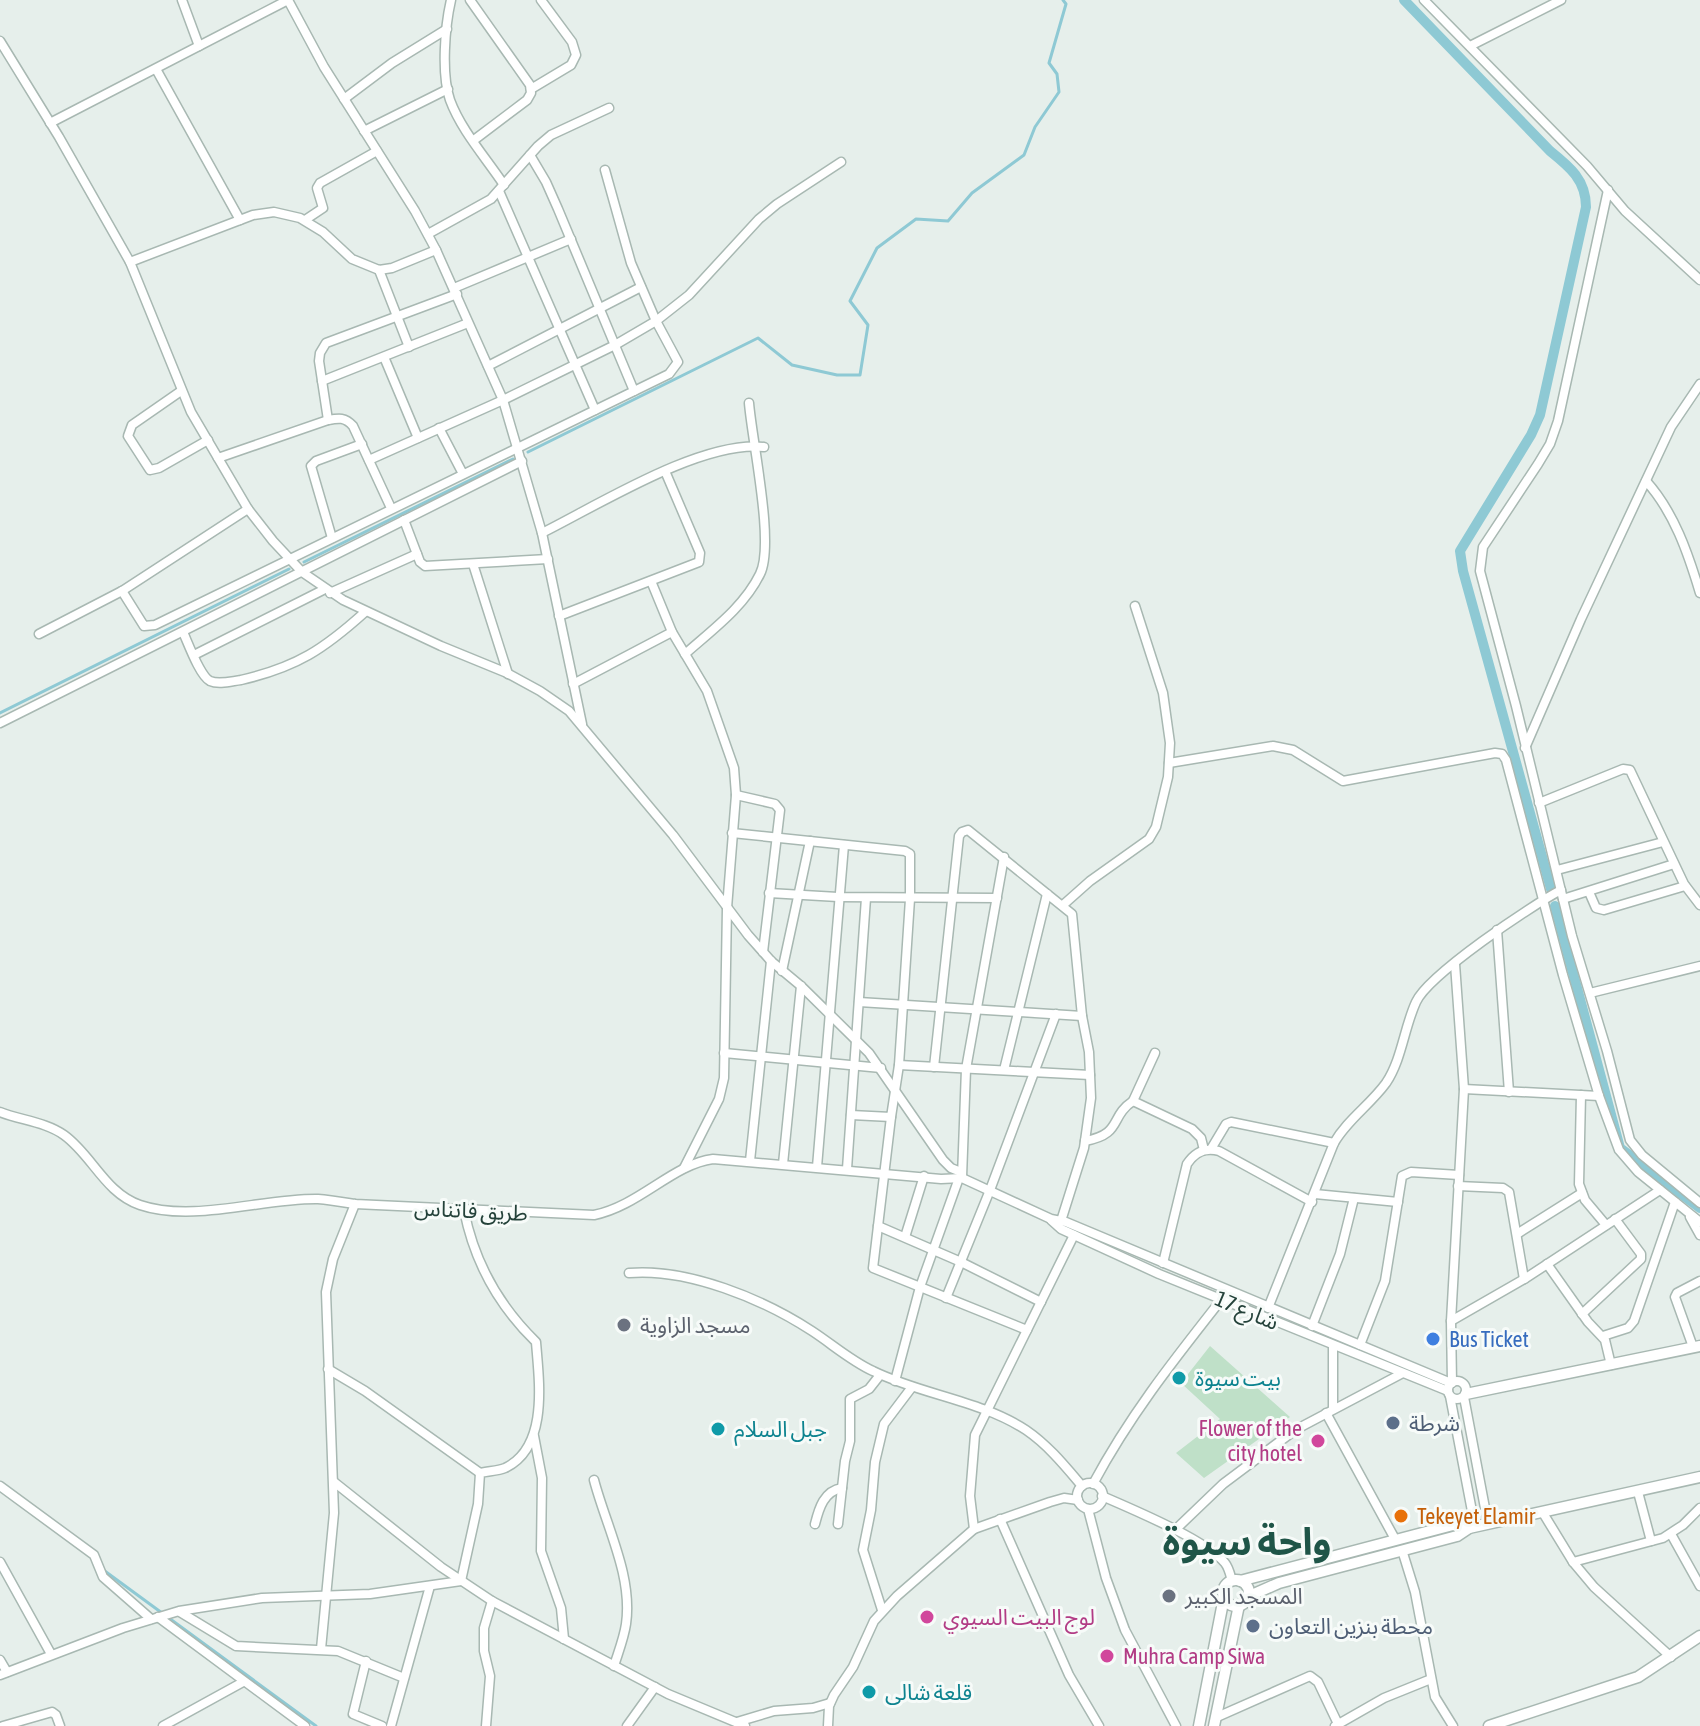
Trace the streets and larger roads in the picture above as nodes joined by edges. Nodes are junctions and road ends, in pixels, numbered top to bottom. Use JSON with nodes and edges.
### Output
{"nodes":[{"id":1,"x":182,"y":0,"type":"edge"},
{"id":2,"x":451,"y":0,"type":"edge"},
{"id":3,"x":470,"y":0,"type":"edge"},
{"id":4,"x":541,"y":0,"type":"edge"},
{"id":5,"x":1424,"y":0,"type":"edge"},
{"id":6,"x":1561,"y":0,"type":"edge"},
{"id":7,"x":447,"y":29,"type":"junction"},
{"id":8,"x":0,"y":41,"type":"edge"},
{"id":9,"x":199,"y":46,"type":"junction"},
{"id":10,"x":1470,"y":46,"type":"junction"},
{"id":11,"x":0,"y":51,"type":"edge"},
{"id":12,"x":156,"y":69,"type":"junction"},
{"id":13,"x":17,"y":70,"type":"junction"},
{"id":14,"x":448,"y":89,"type":"junction"},
{"id":15,"x":531,"y":89,"type":"junction"},
{"id":16,"x":344,"y":99,"type":"junction"},
{"id":17,"x":609,"y":108,"type":"dead end"},
{"id":18,"x":50,"y":123,"type":"junction"},
{"id":19,"x":364,"y":131,"type":"junction"},
{"id":20,"x":474,"y":140,"type":"junction"},
{"id":21,"x":377,"y":151,"type":"junction"},
{"id":22,"x":530,"y":155,"type":"junction"},
{"id":23,"x":841,"y":162,"type":"dead end"},
{"id":24,"x":605,"y":170,"type":"dead end"},
{"id":25,"x":501,"y":188,"type":"junction"},
{"id":26,"x":1608,"y":190,"type":"junction"},
{"id":27,"x":240,"y":220,"type":"junction"},
{"id":28,"x":305,"y":220,"type":"junction"},
{"id":29,"x":428,"y":234,"type":"junction"},
{"id":30,"x":571,"y":239,"type":"junction"},
{"id":31,"x":436,"y":250,"type":"junction"},
{"id":32,"x":527,"y":256,"type":"junction"},
{"id":33,"x":130,"y":262,"type":"junction"},
{"id":34,"x":379,"y":270,"type":"junction"},
{"id":35,"x":1700,"y":280,"type":"edge"},
{"id":36,"x":641,"y":287,"type":"junction"},
{"id":37,"x":456,"y":291,"type":"junction"},
{"id":38,"x":600,"y":307,"type":"junction"},
{"id":39,"x":396,"y":316,"type":"junction"},
{"id":40,"x":656,"y":321,"type":"junction"},
{"id":41,"x":468,"y":323,"type":"junction"},
{"id":42,"x":559,"y":329,"type":"junction"},
{"id":43,"x":615,"y":345,"type":"junction"},
{"id":44,"x":409,"y":347,"type":"junction"},
{"id":45,"x":384,"y":357,"type":"junction"},
{"id":46,"x":575,"y":365,"type":"junction"},
{"id":47,"x":488,"y":366,"type":"junction"},
{"id":48,"x":322,"y":381,"type":"junction"},
{"id":49,"x":1700,"y":384,"type":"edge"},
{"id":50,"x":181,"y":391,"type":"junction"},
{"id":51,"x":634,"y":391,"type":"junction"},
{"id":52,"x":503,"y":400,"type":"junction"},
{"id":53,"x":749,"y":403,"type":"dead end"},
{"id":54,"x":595,"y":410,"type":"junction"},
{"id":55,"x":328,"y":420,"type":"junction"},
{"id":56,"x":439,"y":428,"type":"junction"},
{"id":57,"x":418,"y":438,"type":"junction"},
{"id":58,"x":208,"y":440,"type":"junction"},
{"id":59,"x":362,"y":444,"type":"junction"},
{"id":60,"x":753,"y":446,"type":"junction"},
{"id":61,"x":518,"y":447,"type":"junction"},
{"id":62,"x":764,"y":447,"type":"dead end"},
{"id":63,"x":218,"y":458,"type":"junction"},
{"id":64,"x":369,"y":460,"type":"junction"},
{"id":65,"x":522,"y":461,"type":"junction"},
{"id":66,"x":665,"y":471,"type":"junction"},
{"id":67,"x":463,"y":474,"type":"junction"},
{"id":68,"x":1646,"y":481,"type":"junction"},
{"id":69,"x":391,"y":508,"type":"junction"},
{"id":70,"x":248,"y":509,"type":"junction"},
{"id":71,"x":404,"y":520,"type":"junction"},
{"id":72,"x":542,"y":533,"type":"junction"},
{"id":73,"x":332,"y":538,"type":"junction"},
{"id":74,"x":417,"y":554,"type":"junction"},
{"id":75,"x":291,"y":559,"type":"junction"},
{"id":76,"x":548,"y":559,"type":"junction"},
{"id":77,"x":473,"y":564,"type":"junction"},
{"id":78,"x":302,"y":572,"type":"junction"},
{"id":79,"x":651,"y":581,"type":"junction"},
{"id":80,"x":122,"y":591,"type":"junction"},
{"id":81,"x":327,"y":591,"type":"junction"},
{"id":82,"x":1700,"y":593,"type":"edge"},
{"id":83,"x":1135,"y":606,"type":"dead end"},
{"id":84,"x":365,"y":612,"type":"junction"},
{"id":85,"x":559,"y":616,"type":"junction"},
{"id":86,"x":183,"y":632,"type":"junction"},
{"id":87,"x":672,"y":632,"type":"junction"},
{"id":88,"x":39,"y":634,"type":"dead end"},
{"id":89,"x":685,"y":654,"type":"junction"},
{"id":90,"x":194,"y":655,"type":"junction"},
{"id":91,"x":508,"y":674,"type":"junction"},
{"id":92,"x":573,"y":684,"type":"junction"},
{"id":93,"x":0,"y":723,"type":"edge"},
{"id":94,"x":582,"y":725,"type":"junction"},
{"id":95,"x":1525,"y":748,"type":"junction"},
{"id":96,"x":1169,"y":763,"type":"junction"},
{"id":97,"x":736,"y":795,"type":"junction"},
{"id":98,"x":1539,"y":803,"type":"junction"},
{"id":99,"x":732,"y":833,"type":"junction"},
{"id":100,"x":777,"y":838,"type":"junction"},
{"id":101,"x":810,"y":841,"type":"junction"},
{"id":102,"x":1663,"y":842,"type":"junction"},
{"id":103,"x":844,"y":845,"type":"junction"},
{"id":104,"x":1004,"y":857,"type":"junction"},
{"id":105,"x":1674,"y":864,"type":"junction"},
{"id":106,"x":1557,"y":870,"type":"junction"},
{"id":107,"x":1685,"y":886,"type":"junction"},
{"id":108,"x":1589,"y":892,"type":"junction"},
{"id":109,"x":769,"y":893,"type":"junction"},
{"id":110,"x":1047,"y":894,"type":"junction"},
{"id":111,"x":1562,"y":894,"type":"junction"},
{"id":112,"x":798,"y":895,"type":"junction"},
{"id":113,"x":838,"y":897,"type":"junction"},
{"id":114,"x":866,"y":898,"type":"junction"},
{"id":115,"x":954,"y":898,"type":"junction"},
{"id":116,"x":997,"y":898,"type":"junction"},
{"id":117,"x":910,"y":899,"type":"junction"},
{"id":118,"x":1542,"y":900,"type":"junction"},
{"id":119,"x":1063,"y":905,"type":"junction"},
{"id":120,"x":1700,"y":905,"type":"edge"},
{"id":121,"x":727,"y":908,"type":"junction"},
{"id":122,"x":1497,"y":930,"type":"junction"},
{"id":123,"x":763,"y":952,"type":"junction"},
{"id":124,"x":771,"y":961,"type":"junction"},
{"id":125,"x":1455,"y":964,"type":"junction"},
{"id":126,"x":1700,"y":966,"type":"edge"},
{"id":127,"x":782,"y":971,"type":"junction"},
{"id":128,"x":801,"y":986,"type":"junction"},
{"id":129,"x":1590,"y":993,"type":"junction"},
{"id":130,"x":859,"y":1002,"type":"junction"},
{"id":131,"x":902,"y":1005,"type":"junction"},
{"id":132,"x":941,"y":1007,"type":"junction"},
{"id":133,"x":977,"y":1008,"type":"junction"},
{"id":134,"x":1019,"y":1011,"type":"junction"},
{"id":135,"x":828,"y":1012,"type":"junction"},
{"id":136,"x":1056,"y":1014,"type":"junction"},
{"id":137,"x":1082,"y":1016,"type":"junction"},
{"id":138,"x":856,"y":1039,"type":"junction"},
{"id":139,"x":724,"y":1053,"type":"junction"},
{"id":140,"x":1155,"y":1053,"type":"dead end"},
{"id":141,"x":761,"y":1058,"type":"junction"},
{"id":142,"x":793,"y":1062,"type":"junction"},
{"id":143,"x":824,"y":1065,"type":"junction"},
{"id":144,"x":899,"y":1065,"type":"junction"},
{"id":145,"x":854,"y":1067,"type":"junction"},
{"id":146,"x":934,"y":1067,"type":"junction"},
{"id":147,"x":881,"y":1068,"type":"junction"},
{"id":148,"x":966,"y":1069,"type":"junction"},
{"id":149,"x":1004,"y":1070,"type":"junction"},
{"id":150,"x":1035,"y":1071,"type":"junction"},
{"id":151,"x":1090,"y":1075,"type":"junction"},
{"id":152,"x":1464,"y":1089,"type":"junction"},
{"id":153,"x":896,"y":1090,"type":"junction"},
{"id":154,"x":1509,"y":1092,"type":"junction"},
{"id":155,"x":1581,"y":1095,"type":"junction"},
{"id":156,"x":1599,"y":1096,"type":"junction"},
{"id":157,"x":1133,"y":1101,"type":"junction"},
{"id":158,"x":0,"y":1112,"type":"edge"},
{"id":159,"x":851,"y":1115,"type":"junction"},
{"id":160,"x":891,"y":1117,"type":"junction"},
{"id":161,"x":1085,"y":1141,"type":"junction"},
{"id":162,"x":1334,"y":1143,"type":"junction"},
{"id":163,"x":1208,"y":1149,"type":"junction"},
{"id":164,"x":750,"y":1161,"type":"junction"},
{"id":165,"x":783,"y":1164,"type":"junction"},
{"id":166,"x":817,"y":1167,"type":"junction"},
{"id":167,"x":847,"y":1169,"type":"junction"},
{"id":168,"x":683,"y":1171,"type":"junction"},
{"id":169,"x":885,"y":1173,"type":"junction"},
{"id":170,"x":1459,"y":1175,"type":"junction"},
{"id":171,"x":924,"y":1176,"type":"junction"},
{"id":172,"x":961,"y":1176,"type":"junction"},
{"id":173,"x":1458,"y":1186,"type":"junction"},
{"id":174,"x":990,"y":1190,"type":"junction"},
{"id":175,"x":1660,"y":1190,"type":"junction"},
{"id":176,"x":1582,"y":1193,"type":"junction"},
{"id":177,"x":1313,"y":1198,"type":"junction"},
{"id":178,"x":1354,"y":1198,"type":"junction"},
{"id":179,"x":1398,"y":1202,"type":"junction"},
{"id":180,"x":1675,"y":1202,"type":"junction"},
{"id":181,"x":1700,"y":1203,"type":"edge"},
{"id":182,"x":355,"y":1204,"type":"junction"},
{"id":183,"x":464,"y":1210,"type":"junction"},
{"id":184,"x":1688,"y":1213,"type":"junction"},
{"id":185,"x":1051,"y":1219,"type":"junction"},
{"id":186,"x":1615,"y":1219,"type":"junction"},
{"id":187,"x":1061,"y":1221,"type":"junction"},
{"id":188,"x":1700,"y":1222,"type":"edge"},
{"id":189,"x":1606,"y":1225,"type":"junction"},
{"id":190,"x":878,"y":1226,"type":"junction"},
{"id":191,"x":1517,"y":1234,"type":"junction"},
{"id":192,"x":1074,"y":1235,"type":"junction"},
{"id":193,"x":1700,"y":1235,"type":"edge"},
{"id":194,"x":905,"y":1237,"type":"junction"},
{"id":195,"x":932,"y":1249,"type":"junction"},
{"id":196,"x":961,"y":1262,"type":"junction"},
{"id":197,"x":1163,"y":1263,"type":"junction"},
{"id":198,"x":1547,"y":1264,"type":"junction"},
{"id":199,"x":629,"y":1273,"type":"dead end"},
{"id":200,"x":1524,"y":1279,"type":"junction"},
{"id":201,"x":1700,"y":1281,"type":"edge"},
{"id":202,"x":920,"y":1287,"type":"junction"},
{"id":203,"x":946,"y":1298,"type":"junction"},
{"id":204,"x":1221,"y":1300,"type":"junction"},
{"id":205,"x":1041,"y":1302,"type":"junction"},
{"id":206,"x":1268,"y":1308,"type":"junction"},
{"id":207,"x":1582,"y":1314,"type":"junction"},
{"id":208,"x":1451,"y":1321,"type":"junction"},
{"id":209,"x":1312,"y":1326,"type":"junction"},
{"id":210,"x":1027,"y":1330,"type":"junction"},
{"id":211,"x":1603,"y":1336,"type":"junction"},
{"id":212,"x":1360,"y":1345,"type":"junction"},
{"id":213,"x":1333,"y":1346,"type":"junction"},
{"id":214,"x":1696,"y":1346,"type":"edge"},
{"id":215,"x":1611,"y":1365,"type":"junction"},
{"id":216,"x":328,"y":1369,"type":"junction"},
{"id":217,"x":1401,"y":1374,"type":"junction"},
{"id":218,"x":880,"y":1375,"type":"junction"},
{"id":219,"x":895,"y":1381,"type":"junction"},
{"id":220,"x":912,"y":1387,"type":"junction"},
{"id":221,"x":1450,"y":1388,"type":"junction"},
{"id":222,"x":1465,"y":1395,"type":"junction"},
{"id":223,"x":985,"y":1410,"type":"junction"},
{"id":224,"x":1330,"y":1411,"type":"junction"},
{"id":225,"x":534,"y":1436,"type":"junction"},
{"id":226,"x":845,"y":1461,"type":"junction"},
{"id":227,"x":1476,"y":1462,"type":"junction"},
{"id":228,"x":1463,"y":1464,"type":"junction"},
{"id":229,"x":835,"y":1470,"type":"dead end"},
{"id":230,"x":480,"y":1473,"type":"junction"},
{"id":231,"x":1700,"y":1477,"type":"edge"},
{"id":232,"x":594,"y":1480,"type":"dead end"},
{"id":233,"x":334,"y":1482,"type":"junction"},
{"id":234,"x":1093,"y":1484,"type":"junction"},
{"id":235,"x":0,"y":1486,"type":"edge"},
{"id":236,"x":1082,"y":1486,"type":"junction"},
{"id":237,"x":842,"y":1488,"type":"junction"},
{"id":238,"x":1638,"y":1492,"type":"junction"},
{"id":239,"x":1102,"y":1496,"type":"junction"},
{"id":240,"x":1078,"y":1500,"type":"junction"},
{"id":241,"x":1700,"y":1508,"type":"edge"},
{"id":242,"x":1088,"y":1509,"type":"junction"},
{"id":243,"x":1543,"y":1513,"type":"junction"},
{"id":244,"x":1000,"y":1519,"type":"junction"},
{"id":245,"x":815,"y":1524,"type":"dead end"},
{"id":246,"x":838,"y":1524,"type":"dead end"},
{"id":247,"x":1488,"y":1524,"type":"junction"},
{"id":248,"x":1472,"y":1527,"type":"junction"},
{"id":249,"x":974,"y":1529,"type":"junction"},
{"id":250,"x":1175,"y":1530,"type":"junction"},
{"id":251,"x":1671,"y":1534,"type":"junction"},
{"id":252,"x":1395,"y":1539,"type":"junction"},
{"id":253,"x":1651,"y":1541,"type":"junction"},
{"id":254,"x":1402,"y":1550,"type":"junction"},
{"id":255,"x":0,"y":1562,"type":"edge"},
{"id":256,"x":1573,"y":1562,"type":"junction"},
{"id":257,"x":461,"y":1581,"type":"junction"},
{"id":258,"x":1236,"y":1581,"type":"junction"},
{"id":259,"x":430,"y":1586,"type":"junction"},
{"id":260,"x":1700,"y":1586,"type":"edge"},
{"id":261,"x":324,"y":1595,"type":"junction"},
{"id":262,"x":1224,"y":1597,"type":"junction"},
{"id":263,"x":492,"y":1601,"type":"junction"},
{"id":264,"x":1243,"y":1601,"type":"junction"},
{"id":265,"x":882,"y":1610,"type":"junction"},
{"id":266,"x":179,"y":1611,"type":"junction"},
{"id":267,"x":155,"y":1618,"type":"junction"},
{"id":268,"x":1700,"y":1636,"type":"edge"},
{"id":269,"x":564,"y":1639,"type":"junction"},
{"id":270,"x":321,"y":1649,"type":"junction"},
{"id":271,"x":51,"y":1654,"type":"junction"},
{"id":272,"x":1671,"y":1657,"type":"junction"},
{"id":273,"x":0,"y":1660,"type":"edge"},
{"id":274,"x":366,"y":1661,"type":"junction"},
{"id":275,"x":614,"y":1666,"type":"junction"},
{"id":276,"x":3,"y":1674,"type":"edge"},
{"id":277,"x":404,"y":1678,"type":"junction"},
{"id":278,"x":1431,"y":1679,"type":"junction"},
{"id":279,"x":243,"y":1682,"type":"junction"},
{"id":280,"x":655,"y":1687,"type":"junction"},
{"id":281,"x":830,"y":1703,"type":"junction"},
{"id":282,"x":1215,"y":1721,"type":"edge"},
{"id":283,"x":741,"y":1724,"type":"edge"},
{"id":284,"x":1337,"y":1725,"type":"edge"},
{"id":285,"x":3,"y":1726,"type":"edge"},
{"id":286,"x":60,"y":1726,"type":"edge"},
{"id":287,"x":163,"y":1726,"type":"edge"},
{"id":288,"x":305,"y":1726,"type":"edge"},
{"id":289,"x":382,"y":1726,"type":"edge"},
{"id":290,"x":391,"y":1726,"type":"edge"},
{"id":291,"x":486,"y":1726,"type":"edge"},
{"id":292,"x":627,"y":1726,"type":"edge"},
{"id":293,"x":828,"y":1726,"type":"edge"},
{"id":294,"x":1099,"y":1726,"type":"edge"},
{"id":295,"x":1176,"y":1726,"type":"edge"},
{"id":296,"x":1199,"y":1726,"type":"edge"},
{"id":297,"x":1453,"y":1726,"type":"edge"},
{"id":298,"x":1489,"y":1726,"type":"edge"}],
"edges":[{"from":1,"to":9,"type":"street"},
{"from":2,"to":7,"type":"street"},
{"from":3,"to":15,"type":"street"},
{"from":4,"to":15,"type":"street"},
{"from":5,"to":10,"type":"street"},
{"from":6,"to":10,"type":"street"},
{"from":7,"to":14,"type":"street"},
{"from":7,"to":16,"type":"street"},
{"from":8,"to":13,"type":"street"},
{"from":9,"to":12,"type":"street"},
{"from":9,"to":16,"type":"street"},
{"from":10,"to":26,"type":"street"},
{"from":11,"to":13,"type":"street"},
{"from":12,"to":18,"type":"street"},
{"from":12,"to":27,"type":"street"},
{"from":13,"to":18,"type":"street"},
{"from":14,"to":19,"type":"street"},
{"from":14,"to":20,"type":"street"},
{"from":15,"to":20,"type":"street"},
{"from":16,"to":19,"type":"street"},
{"from":17,"to":22,"type":"street"},
{"from":18,"to":33,"type":"street"},
{"from":19,"to":21,"type":"street"},
{"from":20,"to":25,"type":"street"},
{"from":21,"to":28,"type":"street"},
{"from":21,"to":29,"type":"street"},
{"from":22,"to":25,"type":"street"},
{"from":22,"to":30,"type":"street"},
{"from":23,"to":40,"type":"street"},
{"from":24,"to":36,"type":"street"},
{"from":25,"to":29,"type":"street"},
{"from":25,"to":32,"type":"street"},
{"from":26,"to":35,"type":"street"},
{"from":26,"to":95,"type":"street"},
{"from":27,"to":28,"type":"street"},
{"from":27,"to":33,"type":"street"},
{"from":28,"to":34,"type":"street"},
{"from":29,"to":31,"type":"street"},
{"from":30,"to":32,"type":"street"},
{"from":30,"to":38,"type":"street"},
{"from":31,"to":34,"type":"street"},
{"from":31,"to":37,"type":"street"},
{"from":32,"to":37,"type":"street"},
{"from":32,"to":42,"type":"street"},
{"from":33,"to":50,"type":"street"},
{"from":34,"to":39,"type":"street"},
{"from":36,"to":38,"type":"street"},
{"from":36,"to":40,"type":"street"},
{"from":37,"to":39,"type":"street"},
{"from":37,"to":41,"type":"street"},
{"from":38,"to":42,"type":"street"},
{"from":38,"to":43,"type":"street"},
{"from":39,"to":44,"type":"street"},
{"from":39,"to":48,"type":"street"},
{"from":40,"to":43,"type":"street"},
{"from":40,"to":51,"type":"street"},
{"from":41,"to":44,"type":"street"},
{"from":41,"to":47,"type":"street"},
{"from":42,"to":46,"type":"street"},
{"from":42,"to":47,"type":"street"},
{"from":43,"to":46,"type":"street"},
{"from":43,"to":51,"type":"street"},
{"from":44,"to":45,"type":"street"},
{"from":45,"to":48,"type":"street"},
{"from":45,"to":57,"type":"street"},
{"from":46,"to":52,"type":"street"},
{"from":46,"to":54,"type":"street"},
{"from":47,"to":52,"type":"street"},
{"from":48,"to":55,"type":"street"},
{"from":49,"to":68,"type":"street"},
{"from":50,"to":58,"type":"street"},
{"from":50,"to":58,"type":"street"},
{"from":51,"to":54,"type":"street"},
{"from":52,"to":56,"type":"street"},
{"from":52,"to":61,"type":"street"},
{"from":53,"to":60,"type":"street"},
{"from":54,"to":61,"type":"street"},
{"from":55,"to":59,"type":"street"},
{"from":55,"to":63,"type":"street"},
{"from":56,"to":57,"type":"street"},
{"from":56,"to":67,"type":"street"},
{"from":57,"to":64,"type":"street"},
{"from":58,"to":63,"type":"street"},
{"from":59,"to":64,"type":"street"},
{"from":59,"to":73,"type":"street"},
{"from":60,"to":62,"type":"street"},
{"from":60,"to":66,"type":"street"},
{"from":60,"to":89,"type":"street"},
{"from":61,"to":65,"type":"street"},
{"from":61,"to":67,"type":"street"},
{"from":63,"to":70,"type":"street"},
{"from":64,"to":69,"type":"street"},
{"from":65,"to":71,"type":"street"},
{"from":65,"to":72,"type":"street"},
{"from":66,"to":72,"type":"street"},
{"from":66,"to":79,"type":"street"},
{"from":67,"to":69,"type":"street"},
{"from":68,"to":82,"type":"street"},
{"from":68,"to":95,"type":"street"},
{"from":69,"to":73,"type":"street"},
{"from":70,"to":75,"type":"street"},
{"from":70,"to":80,"type":"street"},
{"from":71,"to":74,"type":"street"},
{"from":71,"to":78,"type":"street"},
{"from":72,"to":76,"type":"street"},
{"from":73,"to":75,"type":"street"},
{"from":74,"to":77,"type":"street"},
{"from":74,"to":81,"type":"street"},
{"from":75,"to":78,"type":"street"},
{"from":75,"to":80,"type":"street"},
{"from":76,"to":77,"type":"street"},
{"from":76,"to":85,"type":"street"},
{"from":77,"to":91,"type":"street"},
{"from":78,"to":81,"type":"street"},
{"from":78,"to":86,"type":"street"},
{"from":79,"to":85,"type":"street"},
{"from":79,"to":87,"type":"street"},
{"from":80,"to":88,"type":"street"},
{"from":81,"to":84,"type":"street"},
{"from":81,"to":90,"type":"street"},
{"from":83,"to":96,"type":"street"},
{"from":84,"to":90,"type":"street"},
{"from":84,"to":91,"type":"street"},
{"from":85,"to":92,"type":"street"},
{"from":86,"to":90,"type":"street"},
{"from":86,"to":93,"type":"street"},
{"from":87,"to":89,"type":"street"},
{"from":87,"to":92,"type":"street"},
{"from":89,"to":97,"type":"street"},
{"from":91,"to":94,"type":"street"},
{"from":92,"to":94,"type":"street"},
{"from":94,"to":121,"type":"street"},
{"from":95,"to":98,"type":"street"},
{"from":96,"to":118,"type":"street"},
{"from":96,"to":119,"type":"street"},
{"from":97,"to":99,"type":"street"},
{"from":97,"to":100,"type":"street"},
{"from":98,"to":102,"type":"street"},
{"from":98,"to":106,"type":"street"},
{"from":99,"to":100,"type":"street"},
{"from":99,"to":121,"type":"street"},
{"from":100,"to":101,"type":"street"},
{"from":100,"to":109,"type":"street"},
{"from":101,"to":103,"type":"street"},
{"from":101,"to":112,"type":"street"},
{"from":102,"to":105,"type":"street"},
{"from":102,"to":106,"type":"street"},
{"from":103,"to":113,"type":"street"},
{"from":103,"to":117,"type":"street"},
{"from":104,"to":110,"type":"street"},
{"from":104,"to":115,"type":"street"},
{"from":104,"to":116,"type":"street"},
{"from":105,"to":107,"type":"street"},
{"from":105,"to":108,"type":"street"},
{"from":106,"to":111,"type":"street"},
{"from":107,"to":108,"type":"street"},
{"from":107,"to":120,"type":"street"},
{"from":108,"to":111,"type":"street"},
{"from":109,"to":112,"type":"street"},
{"from":109,"to":123,"type":"street"},
{"from":110,"to":119,"type":"street"},
{"from":110,"to":134,"type":"street"},
{"from":111,"to":118,"type":"street"},
{"from":111,"to":129,"type":"street"},
{"from":112,"to":113,"type":"street"},
{"from":112,"to":127,"type":"street"},
{"from":113,"to":114,"type":"street"},
{"from":113,"to":135,"type":"street"},
{"from":114,"to":117,"type":"street"},
{"from":114,"to":130,"type":"street"},
{"from":115,"to":116,"type":"street"},
{"from":115,"to":117,"type":"street"},
{"from":115,"to":132,"type":"street"},
{"from":116,"to":133,"type":"street"},
{"from":117,"to":131,"type":"street"},
{"from":118,"to":122,"type":"street"},
{"from":118,"to":156,"type":"street"},
{"from":119,"to":137,"type":"street"},
{"from":121,"to":123,"type":"street"},
{"from":121,"to":139,"type":"street"},
{"from":122,"to":125,"type":"street"},
{"from":122,"to":154,"type":"street"},
{"from":123,"to":124,"type":"street"},
{"from":124,"to":127,"type":"street"},
{"from":124,"to":141,"type":"street"},
{"from":125,"to":152,"type":"street"},
{"from":125,"to":162,"type":"street"},
{"from":126,"to":129,"type":"street"},
{"from":127,"to":128,"type":"street"},
{"from":128,"to":135,"type":"street"},
{"from":128,"to":142,"type":"street"},
{"from":129,"to":181,"type":"street"},
{"from":130,"to":131,"type":"street"},
{"from":130,"to":138,"type":"street"},
{"from":131,"to":132,"type":"street"},
{"from":131,"to":144,"type":"street"},
{"from":132,"to":133,"type":"street"},
{"from":132,"to":146,"type":"street"},
{"from":133,"to":134,"type":"street"},
{"from":133,"to":148,"type":"street"},
{"from":134,"to":136,"type":"street"},
{"from":134,"to":149,"type":"street"},
{"from":135,"to":138,"type":"street"},
{"from":135,"to":143,"type":"street"},
{"from":136,"to":137,"type":"street"},
{"from":136,"to":150,"type":"street"},
{"from":137,"to":151,"type":"street"},
{"from":138,"to":145,"type":"street"},
{"from":138,"to":147,"type":"street"},
{"from":139,"to":141,"type":"street"},
{"from":139,"to":168,"type":"street"},
{"from":140,"to":157,"type":"street"},
{"from":141,"to":142,"type":"street"},
{"from":141,"to":164,"type":"street"},
{"from":142,"to":143,"type":"street"},
{"from":142,"to":165,"type":"street"},
{"from":143,"to":145,"type":"street"},
{"from":143,"to":166,"type":"street"},
{"from":144,"to":146,"type":"street"},
{"from":144,"to":153,"type":"street"},
{"from":145,"to":147,"type":"street"},
{"from":145,"to":159,"type":"street"},
{"from":146,"to":148,"type":"street"},
{"from":147,"to":153,"type":"street"},
{"from":148,"to":149,"type":"street"},
{"from":148,"to":172,"type":"street"},
{"from":149,"to":150,"type":"street"},
{"from":150,"to":151,"type":"street"},
{"from":150,"to":174,"type":"street"},
{"from":151,"to":161,"type":"street"},
{"from":152,"to":154,"type":"street"},
{"from":152,"to":170,"type":"street"},
{"from":153,"to":160,"type":"street"},
{"from":153,"to":172,"type":"street"},
{"from":154,"to":155,"type":"street"},
{"from":155,"to":156,"type":"street"},
{"from":155,"to":176,"type":"street"},
{"from":156,"to":175,"type":"street"},
{"from":157,"to":161,"type":"street"},
{"from":157,"to":163,"type":"street"},
{"from":158,"to":182,"type":"street","name":"طريق فاتناس"},
{"from":159,"to":160,"type":"street"},
{"from":159,"to":167,"type":"street"},
{"from":160,"to":169,"type":"street"},
{"from":161,"to":187,"type":"street"},
{"from":162,"to":163,"type":"street"},
{"from":162,"to":177,"type":"street"},
{"from":163,"to":177,"type":"street"},
{"from":163,"to":197,"type":"street"},
{"from":164,"to":165,"type":"street","name":"طريق فاتناس"},
{"from":164,"to":168,"type":"street","name":"طريق فاتناس"},
{"from":165,"to":166,"type":"street","name":"طريق فاتناس"},
{"from":166,"to":167,"type":"street","name":"طريق فاتناس"},
{"from":167,"to":169,"type":"street","name":"طريق فاتناس"},
{"from":168,"to":183,"type":"street","name":"طريق فاتناس"},
{"from":169,"to":171,"type":"street","name":"طريق فاتناس"},
{"from":169,"to":190,"type":"street"},
{"from":170,"to":173,"type":"street"},
{"from":170,"to":179,"type":"street"},
{"from":171,"to":172,"type":"street","name":"طريق فاتناس"},
{"from":171,"to":194,"type":"street"},
{"from":172,"to":174,"type":"street","name":"شارع 17"},
{"from":172,"to":195,"type":"street"},
{"from":173,"to":191,"type":"street"},
{"from":173,"to":208,"type":"street"},
{"from":174,"to":185,"type":"street","name":"شارع 17"},
{"from":174,"to":196,"type":"street"},
{"from":175,"to":180,"type":"street"},
{"from":175,"to":186,"type":"street"},
{"from":176,"to":189,"type":"street"},
{"from":176,"to":191,"type":"street"},
{"from":177,"to":178,"type":"street"},
{"from":177,"to":206,"type":"street"},
{"from":178,"to":179,"type":"street"},
{"from":178,"to":209,"type":"street"},
{"from":179,"to":212,"type":"street"},
{"from":180,"to":184,"type":"street"},
{"from":180,"to":211,"type":"street"},
{"from":182,"to":183,"type":"street","name":"طريق فاتناس"},
{"from":182,"to":216,"type":"street"},
{"from":183,"to":225,"type":"street"},
{"from":184,"to":188,"type":"street"},
{"from":184,"to":193,"type":"street"},
{"from":185,"to":187,"type":"street","name":"شارع 17"},
{"from":185,"to":192,"type":"street","name":"شارع 17"},
{"from":186,"to":189,"type":"street"},
{"from":186,"to":207,"type":"street"},
{"from":187,"to":197,"type":"street","name":"شارع 17"},
{"from":189,"to":198,"type":"street"},
{"from":190,"to":194,"type":"street"},
{"from":190,"to":202,"type":"street"},
{"from":191,"to":200,"type":"street"},
{"from":192,"to":204,"type":"street","name":"شارع 17"},
{"from":192,"to":205,"type":"street"},
{"from":194,"to":195,"type":"street"},
{"from":195,"to":196,"type":"street"},
{"from":195,"to":202,"type":"street"},
{"from":196,"to":203,"type":"street"},
{"from":196,"to":205,"type":"street"},
{"from":197,"to":206,"type":"street","name":"شارع 17"},
{"from":198,"to":200,"type":"street"},
{"from":198,"to":207,"type":"street"},
{"from":199,"to":218,"type":"street"},
{"from":200,"to":208,"type":"street"},
{"from":201,"to":214,"type":"street"},
{"from":202,"to":203,"type":"street"},
{"from":202,"to":219,"type":"street"},
{"from":203,"to":210,"type":"street"},
{"from":204,"to":213,"type":"street","name":"شارع 17"},
{"from":204,"to":234,"type":"street"},
{"from":205,"to":210,"type":"street"},
{"from":206,"to":209,"type":"street","name":"شارع 17"},
{"from":207,"to":211,"type":"street"},
{"from":208,"to":221,"type":"street"},
{"from":209,"to":212,"type":"street","name":"شارع 17"},
{"from":210,"to":223,"type":"street"},
{"from":211,"to":215,"type":"street"},
{"from":212,"to":221,"type":"street","name":"شارع 17"},
{"from":213,"to":217,"type":"street","name":"شارع 17"},
{"from":213,"to":224,"type":"street"},
{"from":214,"to":215,"type":"street"},
{"from":215,"to":222,"type":"street"},
{"from":216,"to":230,"type":"street"},
{"from":216,"to":233,"type":"street"},
{"from":217,"to":221,"type":"street","name":"شارع 17"},
{"from":217,"to":224,"type":"street"},
{"from":218,"to":219,"type":"street"},
{"from":218,"to":226,"type":"street"},
{"from":219,"to":220,"type":"street"},
{"from":220,"to":223,"type":"street"},
{"from":220,"to":265,"type":"street"},
{"from":221,"to":222,"type":"street"},
{"from":221,"to":222,"type":"street"},
{"from":221,"to":228,"type":"street"},
{"from":222,"to":227,"type":"street"},
{"from":223,"to":236,"type":"street"},
{"from":223,"to":249,"type":"street"},
{"from":224,"to":250,"type":"street"},
{"from":224,"to":252,"type":"street"},
{"from":225,"to":230,"type":"street"},
{"from":225,"to":269,"type":"street"},
{"from":226,"to":229,"type":"street"},
{"from":226,"to":237,"type":"street"},
{"from":227,"to":228,"type":"street"},
{"from":227,"to":247,"type":"street"},
{"from":228,"to":248,"type":"street"},
{"from":230,"to":257,"type":"street"},
{"from":231,"to":238,"type":"street"},
{"from":232,"to":275,"type":"street"},
{"from":233,"to":257,"type":"street"},
{"from":233,"to":261,"type":"street"},
{"from":234,"to":236,"type":"street"},
{"from":234,"to":239,"type":"street"},
{"from":235,"to":267,"type":"street"},
{"from":236,"to":240,"type":"street"},
{"from":237,"to":245,"type":"street"},
{"from":237,"to":246,"type":"street"},
{"from":238,"to":243,"type":"street"},
{"from":238,"to":253,"type":"street"},
{"from":239,"to":242,"type":"street"},
{"from":239,"to":250,"type":"street"},
{"from":240,"to":242,"type":"street"},
{"from":240,"to":244,"type":"street"},
{"from":241,"to":251,"type":"street"},
{"from":242,"to":295,"type":"street"},
{"from":243,"to":247,"type":"street"},
{"from":243,"to":256,"type":"street"},
{"from":244,"to":249,"type":"street"},
{"from":244,"to":294,"type":"street"},
{"from":247,"to":248,"type":"street"},
{"from":248,"to":252,"type":"street"},
{"from":248,"to":254,"type":"street"},
{"from":249,"to":265,"type":"street"},
{"from":250,"to":258,"type":"street"},
{"from":251,"to":253,"type":"street"},
{"from":251,"to":260,"type":"street"},
{"from":252,"to":258,"type":"street"},
{"from":253,"to":256,"type":"street"},
{"from":254,"to":264,"type":"street"},
{"from":254,"to":278,"type":"street"},
{"from":255,"to":271,"type":"street"},
{"from":256,"to":272,"type":"street"},
{"from":257,"to":259,"type":"street"},
{"from":257,"to":263,"type":"street"},
{"from":258,"to":262,"type":"street"},
{"from":258,"to":264,"type":"street"},
{"from":259,"to":261,"type":"street"},
{"from":259,"to":277,"type":"street"},
{"from":261,"to":266,"type":"street"},
{"from":261,"to":270,"type":"street"},
{"from":262,"to":264,"type":"street"},
{"from":262,"to":296,"type":"street"},
{"from":263,"to":269,"type":"street"},
{"from":263,"to":291,"type":"street"},
{"from":264,"to":282,"type":"street"},
{"from":265,"to":281,"type":"street"},
{"from":266,"to":267,"type":"street"},
{"from":266,"to":270,"type":"street"},
{"from":267,"to":271,"type":"street"},
{"from":267,"to":279,"type":"street"},
{"from":268,"to":272,"type":"street"},
{"from":269,"to":275,"type":"street"},
{"from":270,"to":274,"type":"street"},
{"from":271,"to":276,"type":"street"},
{"from":272,"to":298,"type":"street"},
{"from":273,"to":276,"type":"street"},
{"from":274,"to":277,"type":"street"},
{"from":274,"to":289,"type":"street"},
{"from":275,"to":280,"type":"street"},
{"from":277,"to":290,"type":"street"},
{"from":278,"to":284,"type":"street"},
{"from":278,"to":297,"type":"street"},
{"from":279,"to":287,"type":"street"},
{"from":279,"to":288,"type":"street"},
{"from":280,"to":283,"type":"street"},
{"from":280,"to":292,"type":"street"},
{"from":281,"to":283,"type":"street"},
{"from":281,"to":293,"type":"street"},
{"from":282,"to":284,"type":"street"},
{"from":285,"to":286,"type":"street"}]}
